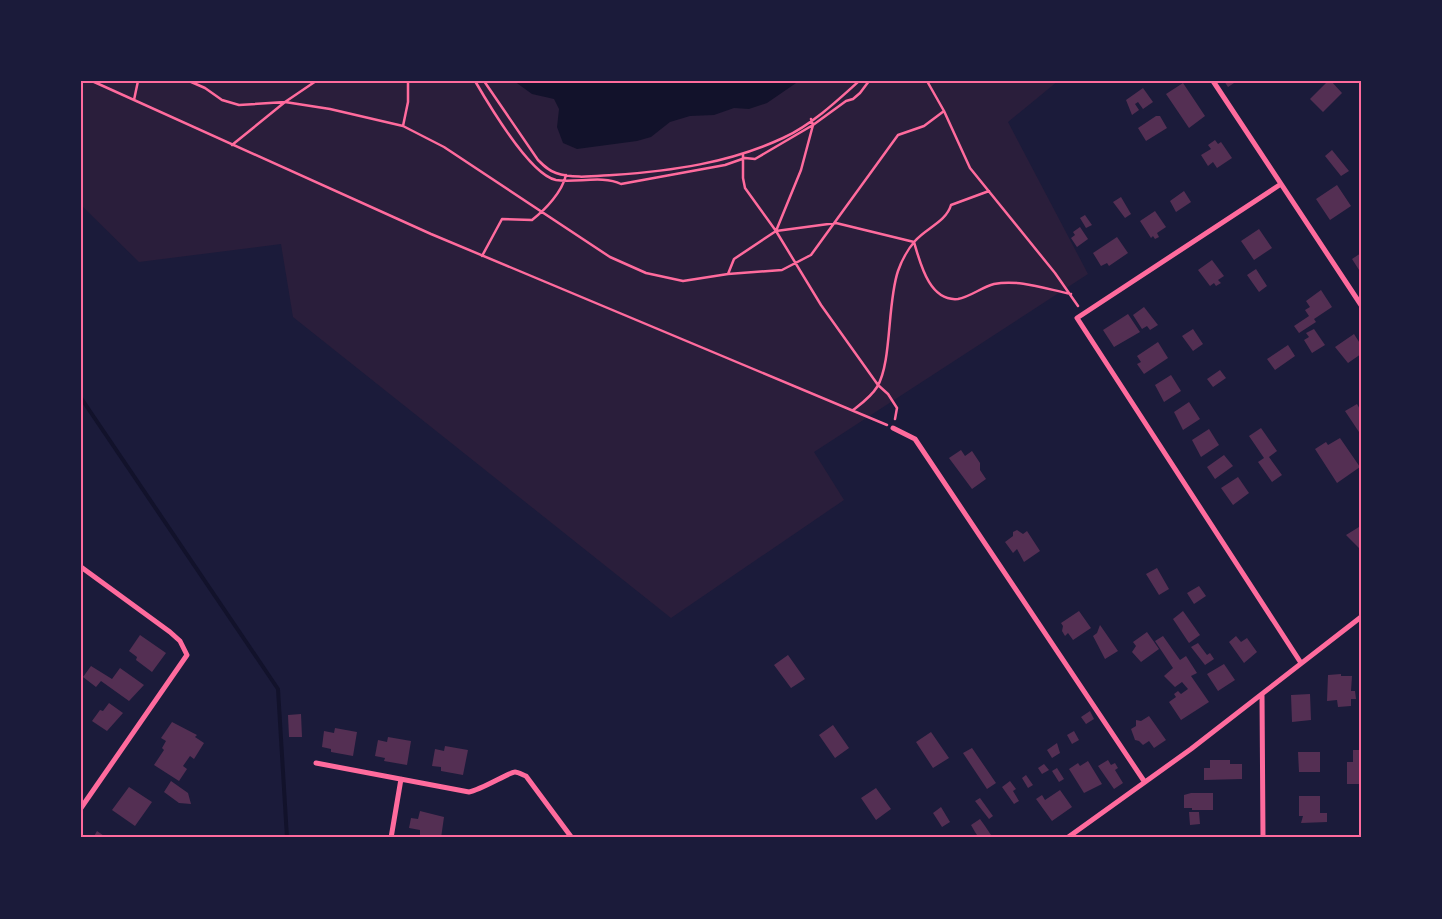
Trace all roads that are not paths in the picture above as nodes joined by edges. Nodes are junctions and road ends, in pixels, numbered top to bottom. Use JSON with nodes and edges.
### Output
{"nodes":[{"id":1,"x":1213,"y":81,"type":"edge"},
{"id":2,"x":1281,"y":184,"type":"junction"},
{"id":3,"x":1361,"y":305,"type":"edge"},
{"id":4,"x":893,"y":428,"type":"road end"},
{"id":5,"x":81,"y":567,"type":"edge"},
{"id":6,"x":1361,"y":617,"type":"edge"},
{"id":7,"x":1302,"y":663,"type":"junction"},
{"id":8,"x":1262,"y":694,"type":"junction"},
{"id":9,"x":316,"y":763,"type":"dead end"},
{"id":10,"x":401,"y":779,"type":"junction"},
{"id":11,"x":1144,"y":781,"type":"junction"},
{"id":12,"x":81,"y":808,"type":"edge"},
{"id":13,"x":392,"y":838,"type":"edge"},
{"id":14,"x":572,"y":838,"type":"edge"},
{"id":15,"x":1067,"y":838,"type":"edge"},
{"id":16,"x":1263,"y":838,"type":"edge"}],
"edges":[{"from":1,"to":2,"type":"street"},
{"from":2,"to":3,"type":"street"},
{"from":2,"to":7,"type":"street"},
{"from":4,"to":11,"type":"street"},
{"from":5,"to":12,"type":"street"},
{"from":6,"to":7,"type":"street"},
{"from":7,"to":8,"type":"street"},
{"from":8,"to":11,"type":"street"},
{"from":8,"to":16,"type":"street"},
{"from":9,"to":10,"type":"street"},
{"from":10,"to":13,"type":"street"},
{"from":10,"to":14,"type":"street"},
{"from":11,"to":15,"type":"street"}]}
